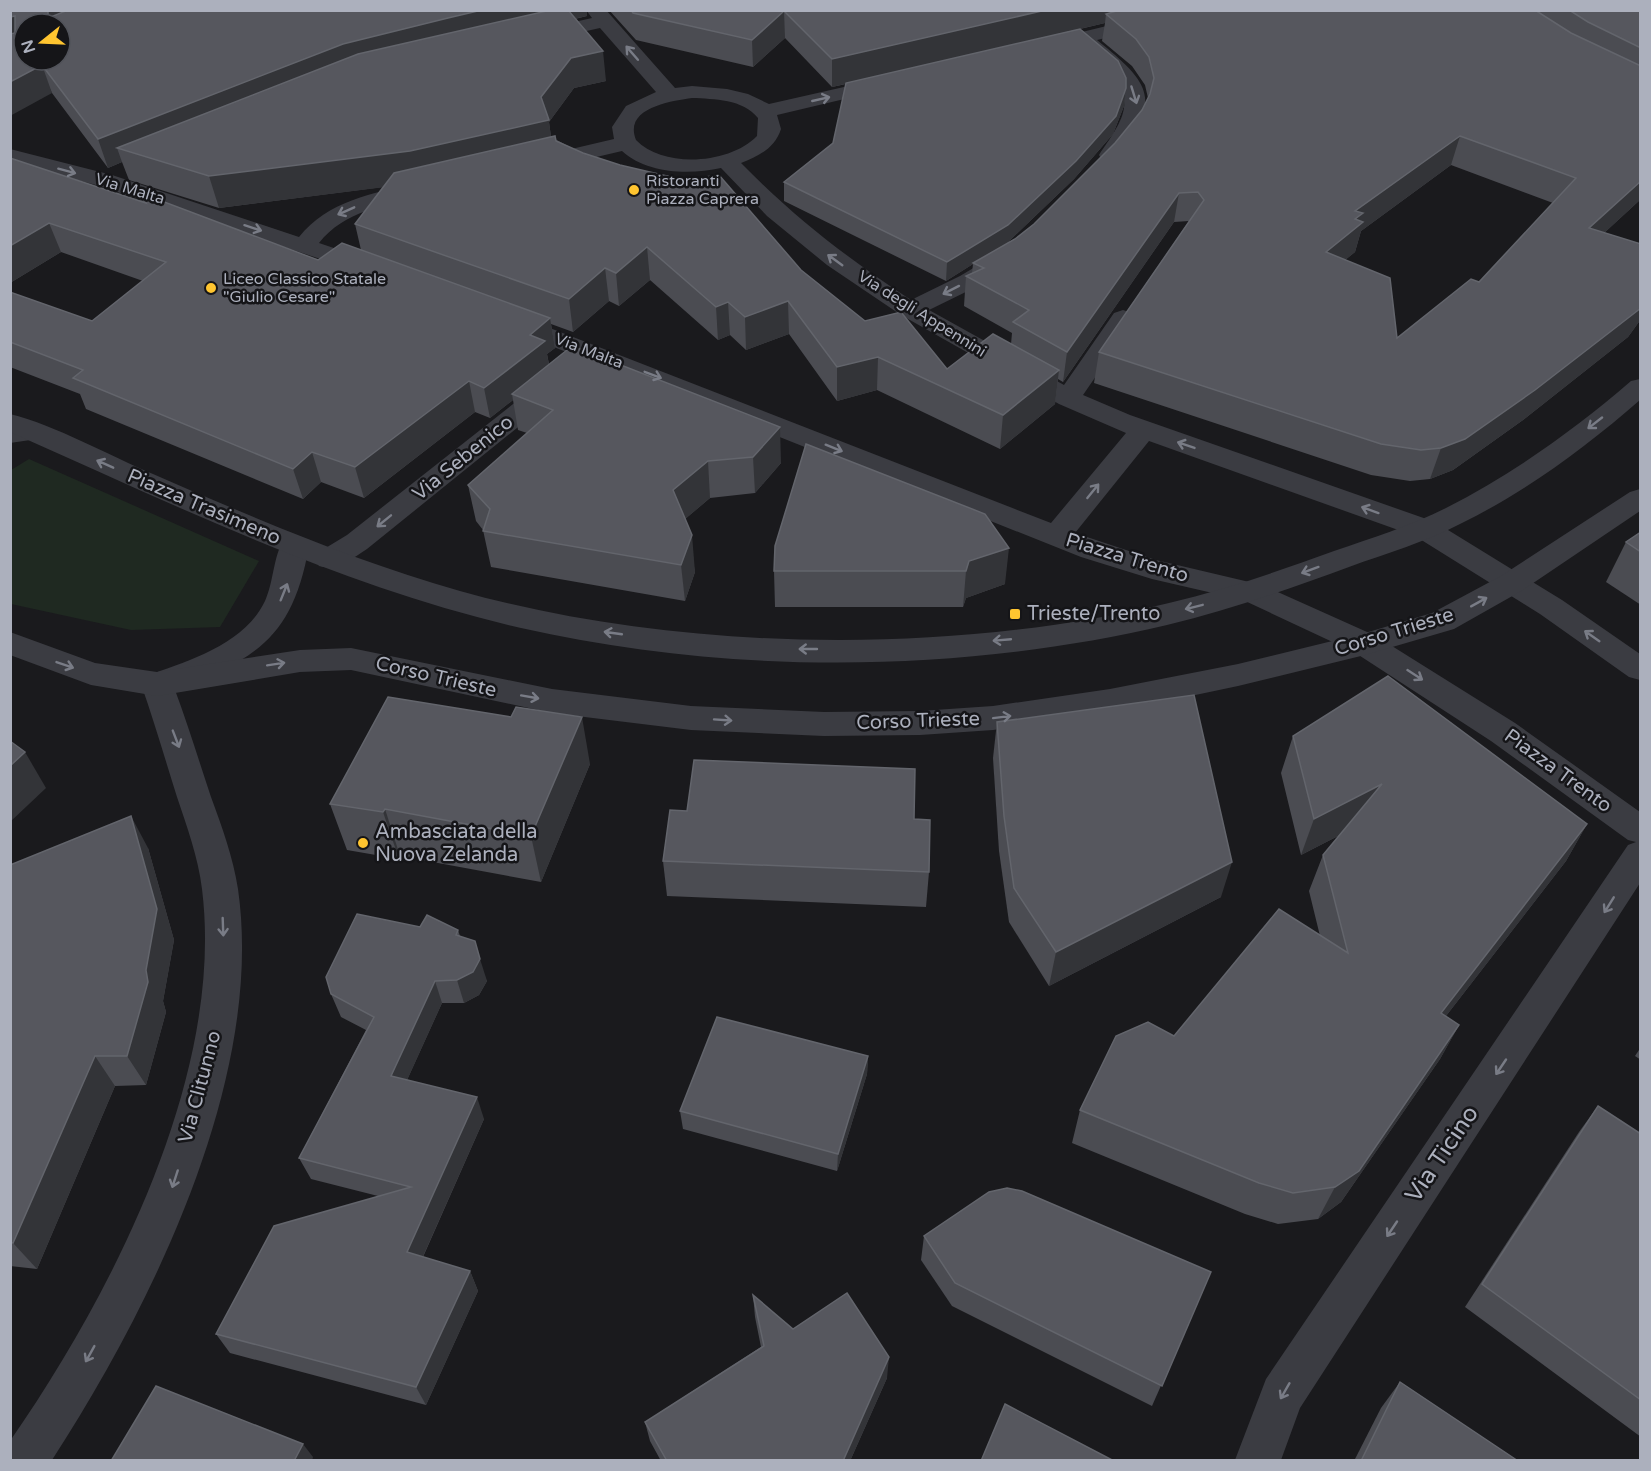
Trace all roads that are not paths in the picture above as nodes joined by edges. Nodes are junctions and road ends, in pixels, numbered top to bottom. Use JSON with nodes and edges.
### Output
{"nodes":[{"id":1,"x":1197,"y":10,"type":"edge"},
{"id":2,"x":599,"y":16,"type":"edge"},
{"id":3,"x":1082,"y":38,"type":"junction"},
{"id":4,"x":516,"y":40,"type":"edge"},
{"id":5,"x":1025,"y":51,"type":"edge"},
{"id":6,"x":913,"y":77,"type":"edge"},
{"id":7,"x":670,"y":95,"type":"junction"},
{"id":8,"x":764,"y":112,"type":"junction"},
{"id":9,"x":627,"y":143,"type":"junction"},
{"id":10,"x":10,"y":155,"type":"edge"},
{"id":11,"x":726,"y":160,"type":"junction"},
{"id":12,"x":132,"y":169,"type":"edge"},
{"id":13,"x":517,"y":169,"type":"edge"},
{"id":14,"x":1096,"y":170,"type":"edge"},
{"id":15,"x":104,"y":180,"type":"junction"},
{"id":16,"x":436,"y":186,"type":"edge"},
{"id":17,"x":305,"y":245,"type":"junction"},
{"id":18,"x":1017,"y":251,"type":"edge"},
{"id":19,"x":394,"y":277,"type":"edge"},
{"id":20,"x":1139,"y":295,"type":"edge"},
{"id":21,"x":483,"y":310,"type":"edge"},
{"id":22,"x":910,"y":310,"type":"junction"},
{"id":23,"x":594,"y":352,"type":"junction"},
{"id":24,"x":1641,"y":387,"type":"edge"},
{"id":25,"x":1068,"y":398,"type":"junction"},
{"id":26,"x":18,"y":430,"type":"edge"},
{"id":27,"x":1143,"y":430,"type":"junction"},
{"id":28,"x":1641,"y":498,"type":"edge"},
{"id":29,"x":1425,"y":529,"type":"junction"},
{"id":30,"x":1056,"y":536,"type":"junction"},
{"id":31,"x":294,"y":546,"type":"junction"},
{"id":32,"x":329,"y":559,"type":"junction"},
{"id":33,"x":1512,"y":583,"type":"junction"},
{"id":34,"x":1251,"y":592,"type":"junction"},
{"id":35,"x":10,"y":643,"type":"edge"},
{"id":36,"x":1365,"y":644,"type":"junction"},
{"id":37,"x":1641,"y":669,"type":"edge"},
{"id":38,"x":157,"y":684,"type":"junction"},
{"id":39,"x":1639,"y":857,"type":"edge"},
{"id":40,"x":25,"y":1461,"type":"edge"},
{"id":41,"x":1258,"y":1461,"type":"edge"}],
"edges":[{"from":1,"to":3,"type":"street"},
{"from":2,"to":4,"type":"street"},
{"from":7,"to":2,"type":"street","one_way":true},
{"from":3,"to":5,"type":"street"},
{"from":3,"to":14,"type":"street","one_way":true},
{"from":8,"to":6,"type":"street","one_way":true},
{"from":7,"to":8,"type":"street"},
{"from":7,"to":9,"type":"street"},
{"from":8,"to":11,"type":"street"},
{"from":9,"to":11,"type":"street"},
{"from":9,"to":13,"type":"street"},
{"from":10,"to":15,"type":"street","name":"Via Malta","one_way":true},
{"from":22,"to":11,"type":"street","name":"Via degli Appennini","one_way":true},
{"from":12,"to":15,"type":"street"},
{"from":15,"to":17,"type":"street","name":"Via Malta","one_way":true},
{"from":16,"to":17,"type":"street","one_way":true},
{"from":17,"to":19,"type":"street","name":"Via Malta"},
{"from":18,"to":22,"type":"street","one_way":true},
{"from":20,"to":25,"type":"street"},
{"from":21,"to":23,"type":"street","name":"Via Malta"},
{"from":22,"to":25,"type":"street","name":"Via degli Appennini"},
{"from":23,"to":30,"type":"street","name":"Via Malta","one_way":true},
{"from":23,"to":32,"type":"street","name":"Via Sebenico","one_way":true},
{"from":24,"to":29,"type":"street","one_way":true},
{"from":25,"to":27,"type":"street","name":"Via degli Appennini"},
{"from":31,"to":26,"type":"street","name":"Piazza Trasimeno","one_way":true},
{"from":29,"to":27,"type":"street","one_way":true},
{"from":30,"to":27,"type":"street","name":"Piazza Trento","one_way":true},
{"from":28,"to":33,"type":"street","name":"Corso Trieste"},
{"from":29,"to":33,"type":"street"},
{"from":29,"to":34,"type":"street","one_way":true},
{"from":30,"to":34,"type":"street","name":"Piazza Trento"},
{"from":31,"to":32,"type":"street"},
{"from":38,"to":31,"type":"street","name":"Piazza Trasimeno","one_way":true},
{"from":34,"to":32,"type":"street","one_way":true},
{"from":36,"to":33,"type":"street","name":"Corso Trieste","one_way":true},
{"from":37,"to":33,"type":"street","one_way":true},
{"from":34,"to":36,"type":"street","name":"Piazza Trento"},
{"from":35,"to":38,"type":"street","name":"Piazza Trasimeno","one_way":true},
{"from":38,"to":36,"type":"street","name":"Corso Trieste","one_way":true},
{"from":36,"to":39,"type":"street","name":"Piazza Trento","one_way":true},
{"from":38,"to":40,"type":"street","name":"Via Clitunno","one_way":true},
{"from":39,"to":41,"type":"street","name":"Via Ticino","one_way":true}]}
